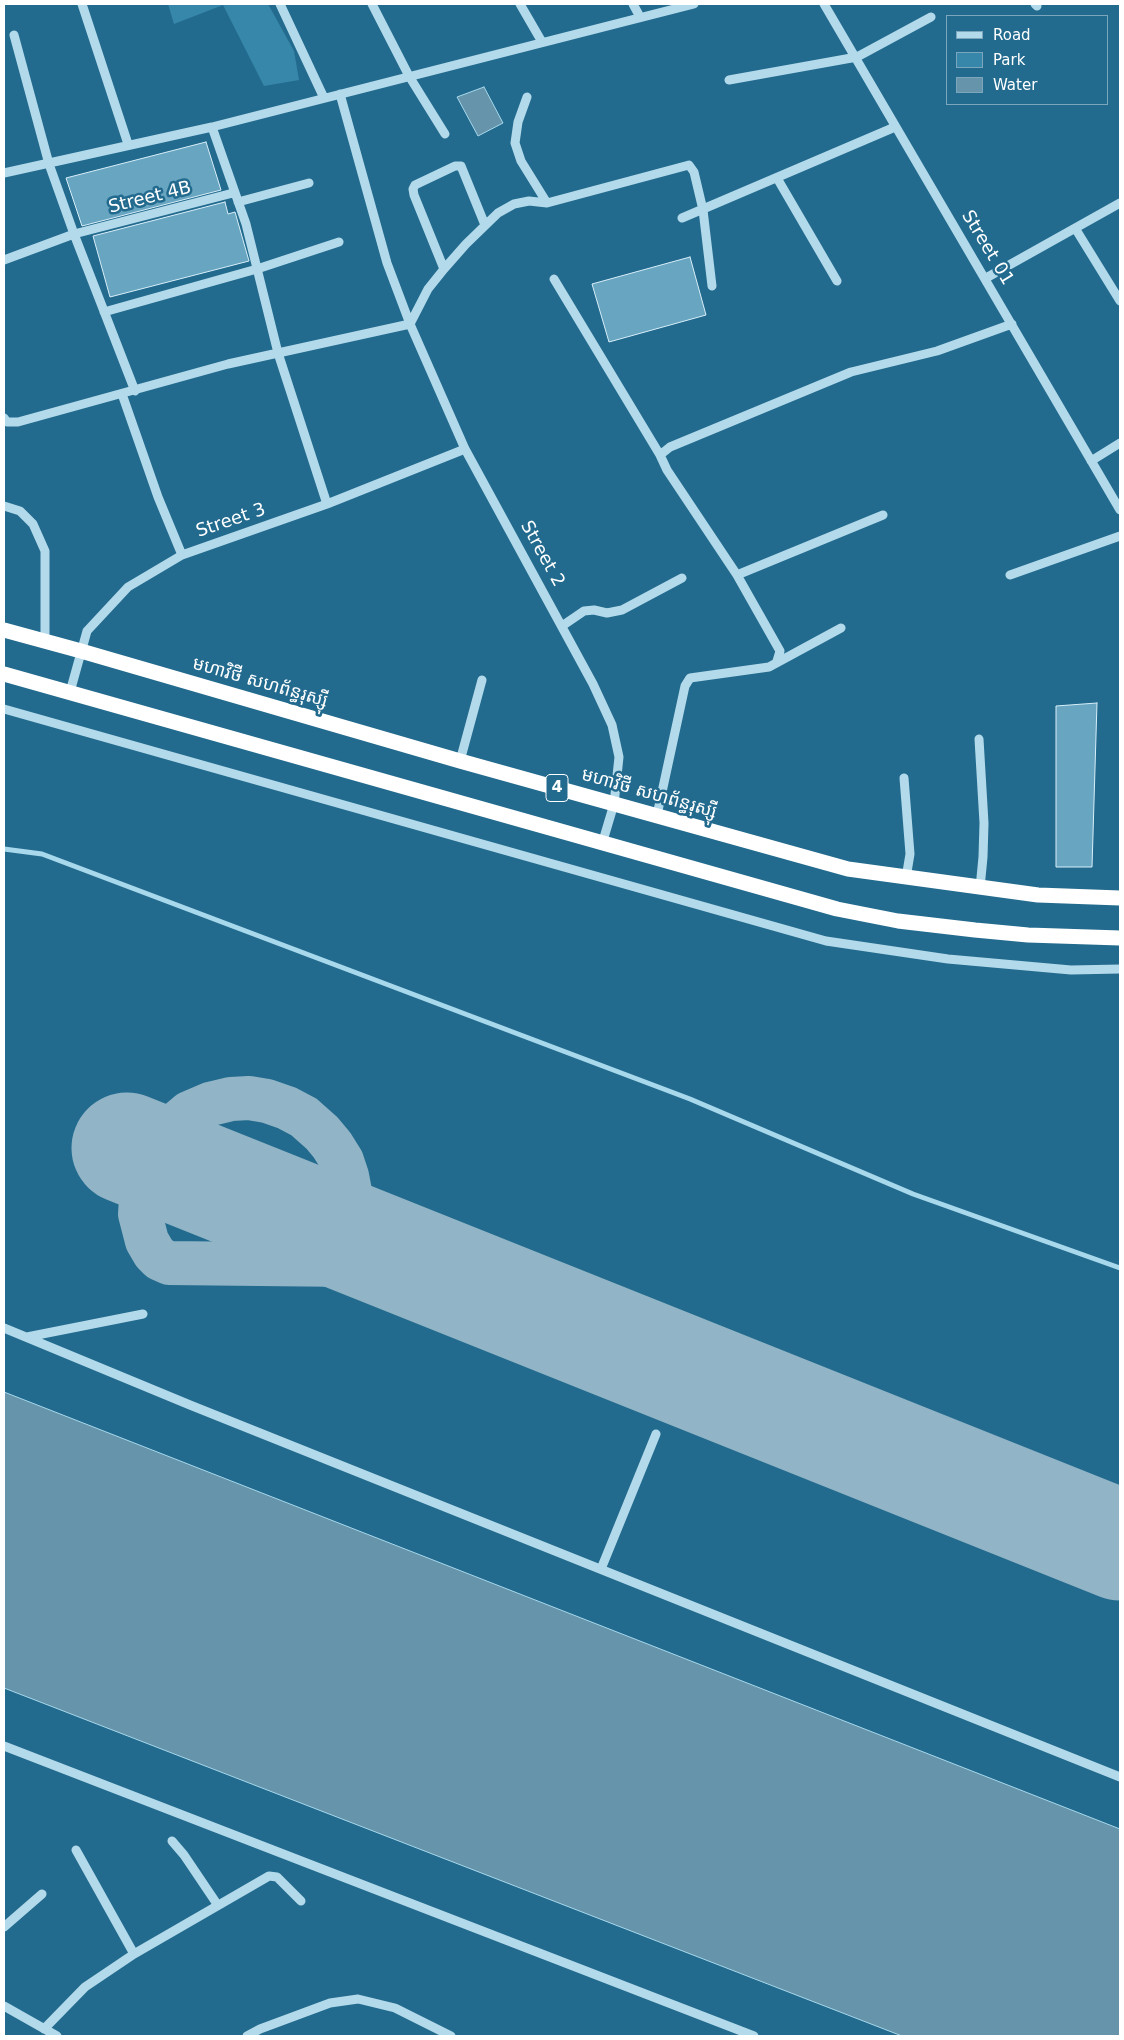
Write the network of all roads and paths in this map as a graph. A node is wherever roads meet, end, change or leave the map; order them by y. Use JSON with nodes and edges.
{"nodes":[{"id":1,"x":82,"y":4,"type":"edge"},
{"id":2,"x":280,"y":4,"type":"edge"},
{"id":3,"x":372,"y":4,"type":"edge"},
{"id":4,"x":520,"y":4,"type":"edge"},
{"id":5,"x":633,"y":4,"type":"edge"},
{"id":6,"x":694,"y":4,"type":"edge"},
{"id":7,"x":824,"y":4,"type":"edge"},
{"id":8,"x":640,"y":17,"type":"junction"},
{"id":9,"x":931,"y":17,"type":"dead end"},
{"id":10,"x":14,"y":35,"type":"dead end"},
{"id":11,"x":542,"y":42,"type":"junction"},
{"id":12,"x":857,"y":57,"type":"junction"},
{"id":13,"x":409,"y":76,"type":"junction"},
{"id":14,"x":729,"y":80,"type":"dead end"},
{"id":15,"x":340,"y":94,"type":"junction"},
{"id":16,"x":324,"y":98,"type":"junction"},
{"id":17,"x":527,"y":98,"type":"dead end"},
{"id":18,"x":212,"y":127,"type":"junction"},
{"id":19,"x":895,"y":127,"type":"junction"},
{"id":20,"x":445,"y":134,"type":"dead end"},
{"id":21,"x":128,"y":144,"type":"junction"},
{"id":22,"x":49,"y":164,"type":"junction"},
{"id":23,"x":4,"y":173,"type":"edge"},
{"id":24,"x":777,"y":178,"type":"junction"},
{"id":25,"x":308,"y":184,"type":"dead end"},
{"id":26,"x":236,"y":197,"type":"junction"},
{"id":27,"x":547,"y":203,"type":"junction"},
{"id":28,"x":1120,"y":203,"type":"edge"},
{"id":29,"x":703,"y":210,"type":"junction"},
{"id":30,"x":682,"y":218,"type":"dead end"},
{"id":31,"x":485,"y":225,"type":"junction"},
{"id":32,"x":1075,"y":228,"type":"junction"},
{"id":33,"x":74,"y":234,"type":"junction"},
{"id":34,"x":339,"y":242,"type":"dead end"},
{"id":35,"x":4,"y":260,"type":"edge"},
{"id":36,"x":257,"y":269,"type":"junction"},
{"id":37,"x":444,"y":269,"type":"junction"},
{"id":38,"x":986,"y":278,"type":"junction"},
{"id":39,"x":554,"y":279,"type":"dead end"},
{"id":40,"x":837,"y":282,"type":"dead end"},
{"id":41,"x":712,"y":286,"type":"dead end"},
{"id":42,"x":1120,"y":301,"type":"edge"},
{"id":43,"x":104,"y":312,"type":"junction"},
{"id":44,"x":410,"y":324,"type":"junction"},
{"id":45,"x":1012,"y":324,"type":"junction"},
{"id":46,"x":278,"y":353,"type":"junction"},
{"id":47,"x":135,"y":391,"type":"junction"},
{"id":48,"x":122,"y":394,"type":"junction"},
{"id":49,"x":4,"y":418,"type":"edge"},
{"id":50,"x":1120,"y":443,"type":"edge"},
{"id":51,"x":465,"y":449,"type":"junction"},
{"id":52,"x":660,"y":455,"type":"junction"},
{"id":53,"x":1091,"y":460,"type":"junction"},
{"id":54,"x":327,"y":504,"type":"junction"},
{"id":55,"x":4,"y":506,"type":"edge"},
{"id":56,"x":1120,"y":510,"type":"edge"},
{"id":57,"x":883,"y":515,"type":"dead end"},
{"id":58,"x":1120,"y":536,"type":"edge"},
{"id":59,"x":182,"y":555,"type":"junction"},
{"id":60,"x":737,"y":574,"type":"junction"},
{"id":61,"x":1010,"y":575,"type":"dead end"},
{"id":62,"x":682,"y":578,"type":"dead end"},
{"id":63,"x":562,"y":626,"type":"junction"},
{"id":64,"x":841,"y":628,"type":"dead end"},
{"id":65,"x":4,"y":630,"type":"edge"},
{"id":66,"x":45,"y":641,"type":"junction"},
{"id":67,"x":81,"y":651,"type":"junction"},
{"id":68,"x":777,"y":661,"type":"junction"},
{"id":69,"x":4,"y":674,"type":"edge"},
{"id":70,"x":482,"y":680,"type":"dead end"},
{"id":71,"x":70,"y":692,"type":"junction"},
{"id":72,"x":4,"y":709,"type":"edge"},
{"id":73,"x":978,"y":739,"type":"dead end"},
{"id":74,"x":460,"y":761,"type":"junction"},
{"id":75,"x":904,"y":778,"type":"dead end"},
{"id":76,"x":614,"y":804,"type":"junction"},
{"id":77,"x":657,"y":816,"type":"junction"},
{"id":78,"x":602,"y":844,"type":"junction"},
{"id":79,"x":906,"y":878,"type":"junction"},
{"id":80,"x":980,"y":888,"type":"junction"},
{"id":81,"x":1120,"y":898,"type":"edge"},
{"id":82,"x":1120,"y":938,"type":"edge"},
{"id":83,"x":1120,"y":969,"type":"edge"},
{"id":84,"x":142,"y":1314,"type":"dead end"},
{"id":85,"x":4,"y":1328,"type":"edge"},
{"id":86,"x":26,"y":1337,"type":"junction"},
{"id":87,"x":656,"y":1434,"type":"dead end"},
{"id":88,"x":601,"y":1569,"type":"junction"},
{"id":89,"x":4,"y":1746,"type":"edge"},
{"id":90,"x":1120,"y":1777,"type":"edge"},
{"id":91,"x":172,"y":1841,"type":"dead end"},
{"id":92,"x":76,"y":1850,"type":"dead end"},
{"id":93,"x":42,"y":1894,"type":"dead end"},
{"id":94,"x":301,"y":1901,"type":"dead end"},
{"id":95,"x":217,"y":1904,"type":"junction"},
{"id":96,"x":4,"y":1927,"type":"edge"},
{"id":97,"x":134,"y":1954,"type":"junction"},
{"id":98,"x":4,"y":2006,"type":"edge"},
{"id":99,"x":44,"y":2029,"type":"junction"},
{"id":100,"x":56,"y":2036,"type":"edge"},
{"id":101,"x":247,"y":2036,"type":"edge"},
{"id":102,"x":450,"y":2036,"type":"edge"},
{"id":103,"x":754,"y":2036,"type":"edge"}],
"edges":[{"from":1,"to":21,"type":"street"},
{"from":2,"to":16,"type":"street"},
{"from":3,"to":13,"type":"street"},
{"from":4,"to":11,"type":"street"},
{"from":5,"to":8,"type":"street"},
{"from":6,"to":8,"type":"street"},
{"from":7,"to":12,"type":"street","name":"Street 01"},
{"from":8,"to":11,"type":"street"},
{"from":9,"to":12,"type":"street"},
{"from":10,"to":22,"type":"street"},
{"from":11,"to":13,"type":"street"},
{"from":12,"to":14,"type":"street"},
{"from":12,"to":19,"type":"street","name":"Street 01"},
{"from":13,"to":15,"type":"street"},
{"from":13,"to":20,"type":"street"},
{"from":15,"to":16,"type":"street"},
{"from":15,"to":44,"type":"street","name":"Street 2"},
{"from":16,"to":18,"type":"street"},
{"from":17,"to":27,"type":"street"},
{"from":18,"to":21,"type":"street"},
{"from":18,"to":26,"type":"street"},
{"from":19,"to":24,"type":"street"},
{"from":19,"to":38,"type":"street","name":"Street 01"},
{"from":21,"to":22,"type":"street"},
{"from":22,"to":23,"type":"street"},
{"from":22,"to":33,"type":"street"},
{"from":24,"to":29,"type":"street"},
{"from":24,"to":40,"type":"street"},
{"from":25,"to":26,"type":"street","name":"Street 4B"},
{"from":26,"to":33,"type":"street","name":"Street 4B"},
{"from":26,"to":36,"type":"street"},
{"from":27,"to":29,"type":"street"},
{"from":27,"to":31,"type":"street"},
{"from":28,"to":32,"type":"street"},
{"from":29,"to":30,"type":"street"},
{"from":29,"to":41,"type":"street"},
{"from":31,"to":37,"type":"street"},
{"from":31,"to":37,"type":"street"},
{"from":32,"to":38,"type":"street"},
{"from":32,"to":42,"type":"street"},
{"from":33,"to":35,"type":"street","name":"Street 4B"},
{"from":33,"to":43,"type":"street"},
{"from":34,"to":36,"type":"street"},
{"from":36,"to":43,"type":"street"},
{"from":36,"to":46,"type":"street"},
{"from":37,"to":44,"type":"street"},
{"from":38,"to":45,"type":"street","name":"Street 01"},
{"from":39,"to":52,"type":"street"},
{"from":43,"to":47,"type":"street"},
{"from":44,"to":46,"type":"street"},
{"from":44,"to":51,"type":"street","name":"Street 2"},
{"from":45,"to":52,"type":"street"},
{"from":45,"to":53,"type":"street","name":"Street 01"},
{"from":46,"to":47,"type":"street"},
{"from":46,"to":54,"type":"street"},
{"from":47,"to":48,"type":"street"},
{"from":48,"to":49,"type":"street"},
{"from":48,"to":59,"type":"street"},
{"from":50,"to":53,"type":"street"},
{"from":51,"to":54,"type":"street","name":"Street 3"},
{"from":51,"to":63,"type":"street","name":"Street 2"},
{"from":52,"to":60,"type":"street"},
{"from":53,"to":56,"type":"street","name":"Street 01"},
{"from":54,"to":59,"type":"street","name":"Street 3"},
{"from":55,"to":66,"type":"street"},
{"from":57,"to":60,"type":"street"},
{"from":58,"to":61,"type":"street"},
{"from":59,"to":67,"type":"street","name":"Street 3"},
{"from":60,"to":68,"type":"street"},
{"from":62,"to":63,"type":"street"},
{"from":63,"to":76,"type":"street","name":"Street 2"},
{"from":64,"to":68,"type":"street"},
{"from":65,"to":66,"type":"highway","name":"មហាវិថី សហព័ន្ធរុស្ស៊ី","number":"4"},
{"from":66,"to":67,"type":"highway","name":"មហាវិថី សហព័ន្ធរុស្ស៊ី","number":"4"},
{"from":67,"to":71,"type":"street","name":"Street 3"},
{"from":67,"to":74,"type":"highway","name":"មហាវិថី សហព័ន្ធរុស្ស៊ី","number":"4"},
{"from":68,"to":77,"type":"street"},
{"from":69,"to":71,"type":"highway","number":"4"},
{"from":70,"to":74,"type":"street"},
{"from":71,"to":78,"type":"highway","number":"4"},
{"from":72,"to":83,"type":"street"},
{"from":73,"to":80,"type":"street"},
{"from":74,"to":76,"type":"highway","name":"មហាវិថី សហព័ន្ធរុស្ស៊ី","number":"4"},
{"from":75,"to":79,"type":"street"},
{"from":76,"to":77,"type":"highway","name":"មហាវិថី សហព័ន្ធរុស្ស៊ី","number":"4"},
{"from":76,"to":78,"type":"street","name":"Street 2"},
{"from":77,"to":79,"type":"highway","name":"មហាវិថី សហព័ន្ធរុស្ស៊ី","number":"4"},
{"from":78,"to":82,"type":"highway","number":"4"},
{"from":79,"to":80,"type":"highway","name":"មហាវិថី សហព័ន្ធរុស្ស៊ី","number":"4"},
{"from":80,"to":81,"type":"highway","name":"មហាវិថី សហព័ន្ធរុស្ស៊ី","number":"4"},
{"from":84,"to":86,"type":"street"},
{"from":85,"to":86,"type":"street"},
{"from":86,"to":88,"type":"street"},
{"from":87,"to":88,"type":"street"},
{"from":88,"to":90,"type":"street"},
{"from":89,"to":103,"type":"street"},
{"from":91,"to":95,"type":"street"},
{"from":92,"to":97,"type":"street"},
{"from":93,"to":96,"type":"street"},
{"from":94,"to":95,"type":"street"},
{"from":95,"to":97,"type":"street"},
{"from":97,"to":99,"type":"street"},
{"from":98,"to":99,"type":"street"},
{"from":99,"to":100,"type":"street"},
{"from":101,"to":102,"type":"street"}]}
